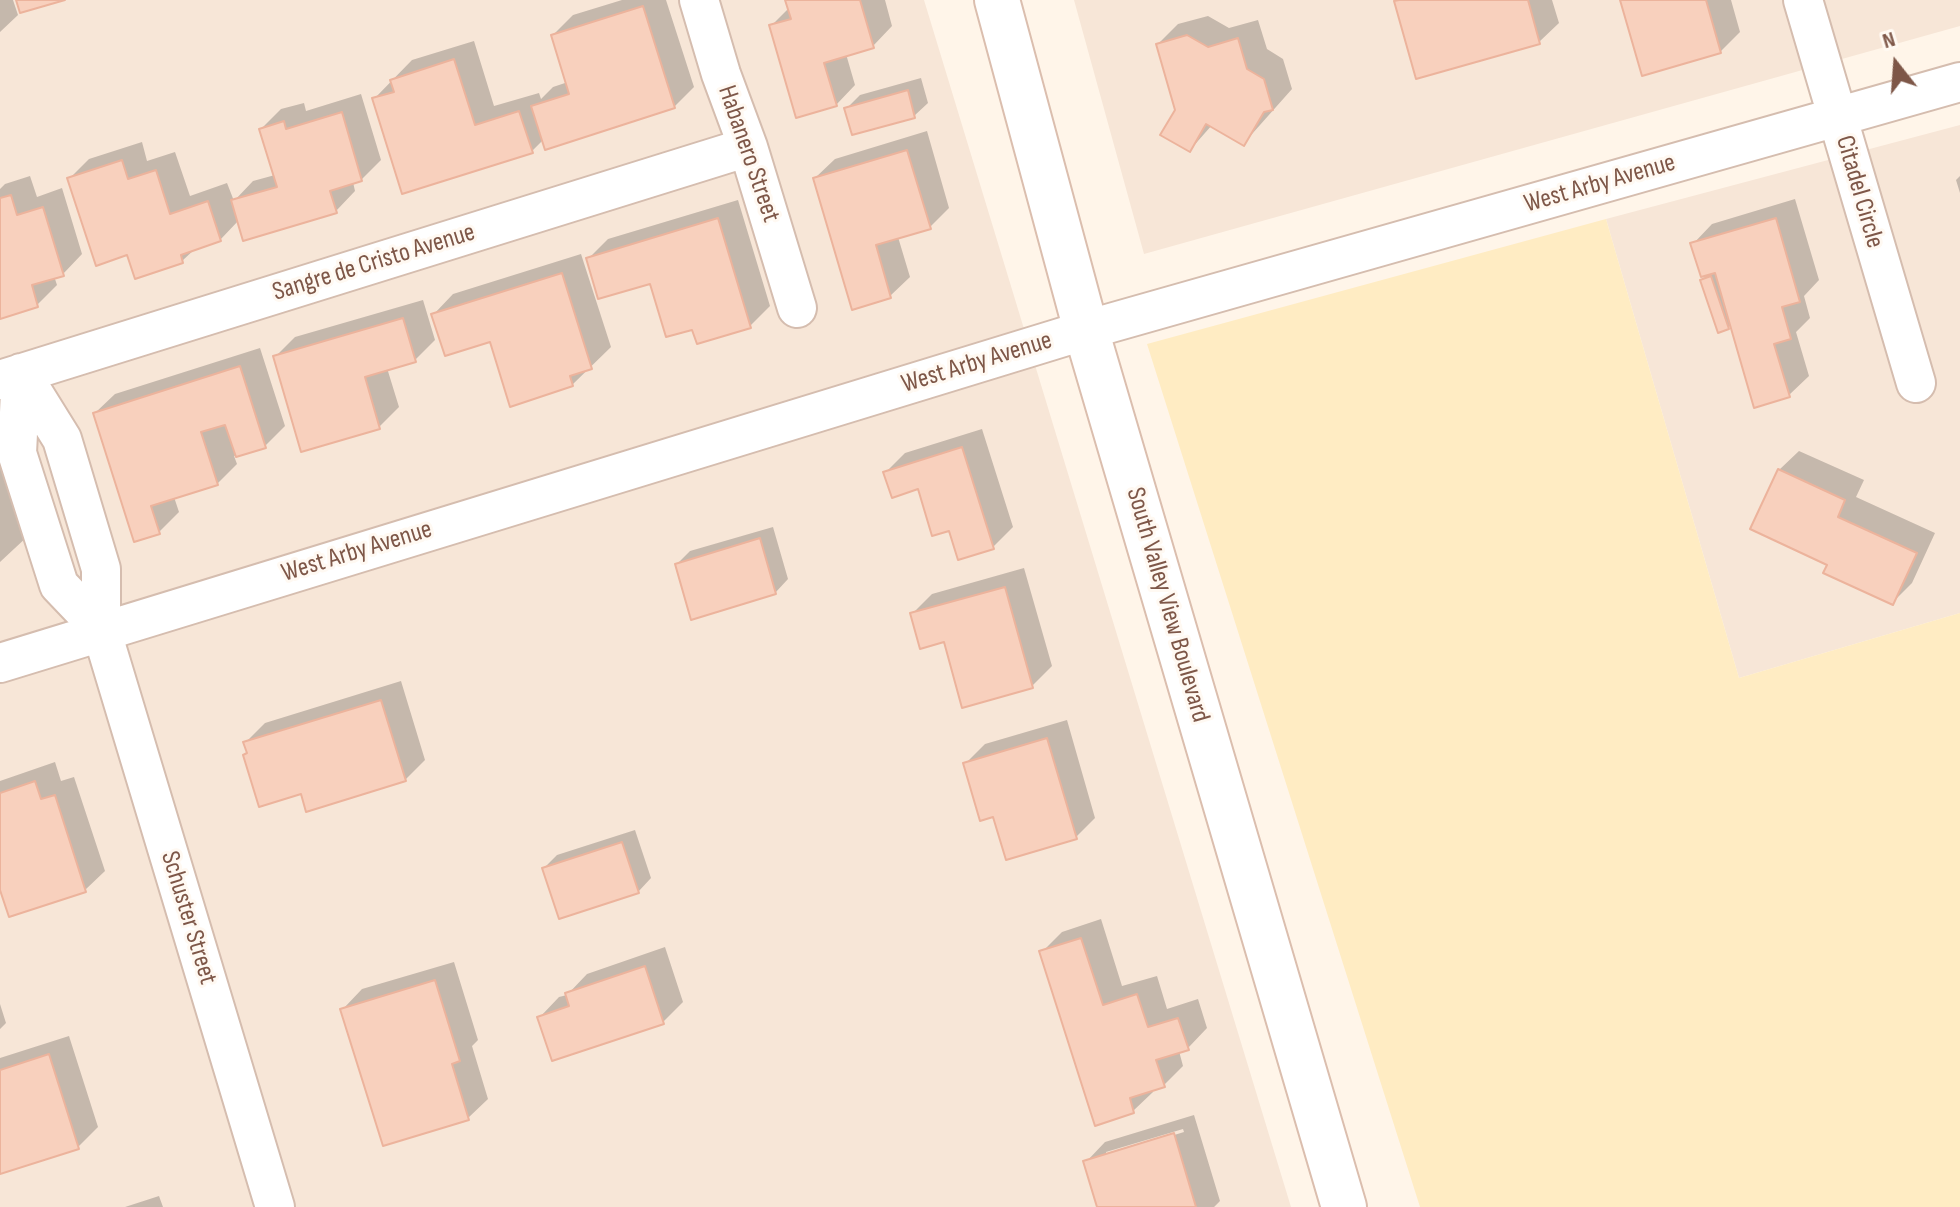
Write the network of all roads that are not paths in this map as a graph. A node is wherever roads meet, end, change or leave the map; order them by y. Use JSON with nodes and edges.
{"nodes":[{"id":1,"x":699,"y":0,"type":"edge"},
{"id":2,"x":997,"y":0,"type":"edge"},
{"id":3,"x":1803,"y":0,"type":"edge"},
{"id":4,"x":1960,"y":82,"type":"edge"},
{"id":5,"x":1837,"y":116,"type":"junction"},
{"id":6,"x":748,"y":147,"type":"junction"},
{"id":7,"x":797,"y":308,"type":"dead end"},
{"id":8,"x":1086,"y":330,"type":"junction"},
{"id":9,"x":11,"y":376,"type":"edge"},
{"id":10,"x":1916,"y":383,"type":"dead end"},
{"id":11,"x":101,"y":629,"type":"junction"},
{"id":12,"x":0,"y":663,"type":"edge"},
{"id":13,"x":275,"y":1207,"type":"edge"},
{"id":14,"x":1344,"y":1207,"type":"edge"}],
"edges":[{"from":1,"to":6,"type":"street","name":"Habanero Street"},
{"from":2,"to":8,"type":"main road","name":"South Valley View Boulevard"},
{"from":3,"to":5,"type":"street","name":"Citadel Circle"},
{"from":4,"to":5,"type":"street","name":"West Arby Avenue"},
{"from":5,"to":8,"type":"street","name":"West Arby Avenue"},
{"from":5,"to":10,"type":"street","name":"Citadel Circle"},
{"from":6,"to":7,"type":"street","name":"Habanero Street"},
{"from":6,"to":9,"type":"street","name":"Sangre de Cristo Avenue"},
{"from":8,"to":11,"type":"street","name":"West Arby Avenue"},
{"from":8,"to":14,"type":"main road","name":"South Valley View Boulevard"},
{"from":9,"to":11,"type":"street","name":"Schuster Street"},
{"from":11,"to":12,"type":"street","name":"West Arby Avenue"},
{"from":11,"to":13,"type":"street","name":"Schuster Street"}]}
